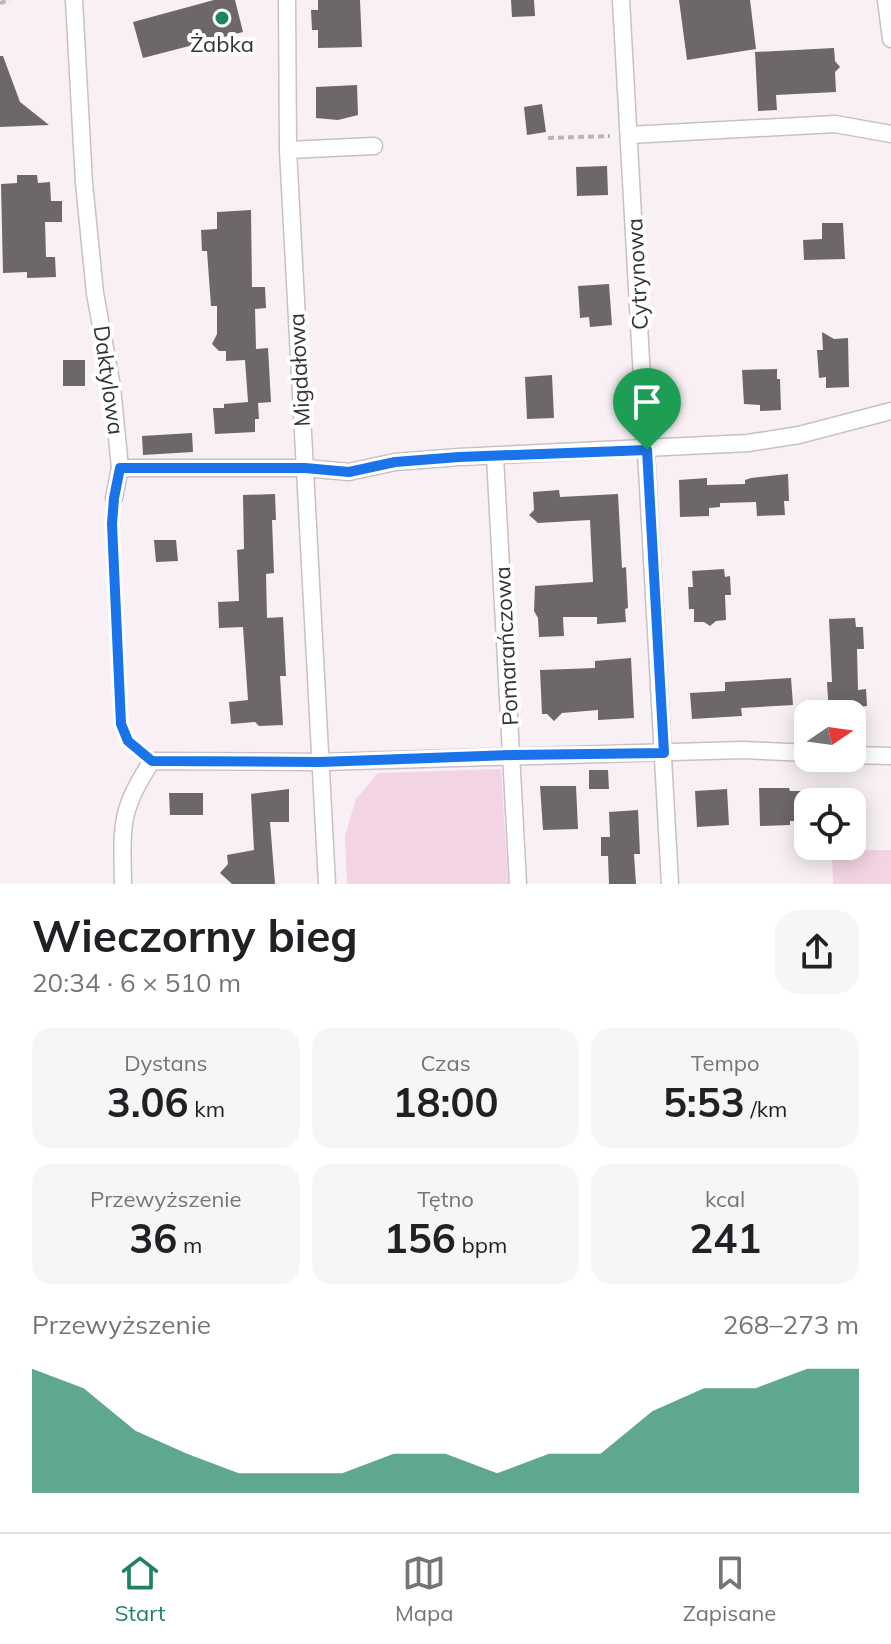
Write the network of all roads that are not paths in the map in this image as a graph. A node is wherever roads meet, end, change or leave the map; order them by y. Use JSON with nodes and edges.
{"nodes":[{"id":1,"x":74,"y":0,"type":"edge"},
{"id":2,"x":287,"y":0,"type":"edge"},
{"id":3,"x":621,"y":0,"type":"edge"},
{"id":4,"x":886,"y":0,"type":"edge"},
{"id":5,"x":891,"y":39,"type":"edge"},
{"id":6,"x":891,"y":134,"type":"edge"},
{"id":7,"x":629,"y":135,"type":"junction"},
{"id":8,"x":374,"y":146,"type":"dead end"},
{"id":9,"x":288,"y":150,"type":"junction"},
{"id":10,"x":891,"y":411,"type":"edge"},
{"id":11,"x":647,"y":450,"type":"junction"},
{"id":12,"x":495,"y":456,"type":"junction"},
{"id":13,"x":120,"y":468,"type":"junction"},
{"id":14,"x":305,"y":468,"type":"junction"},
{"id":15,"x":114,"y":498,"type":"road end"},
{"id":16,"x":794,"y":752,"type":"edge"},
{"id":17,"x":664,"y":753,"type":"junction"},
{"id":18,"x":513,"y":755,"type":"junction"},
{"id":19,"x":866,"y":755,"type":"edge"},
{"id":20,"x":891,"y":756,"type":"edge"},
{"id":21,"x":320,"y":762,"type":"junction"},
{"id":22,"x":123,"y":884,"type":"edge"},
{"id":23,"x":327,"y":884,"type":"edge"},
{"id":24,"x":518,"y":884,"type":"edge"},
{"id":25,"x":670,"y":884,"type":"edge"}],
"edges":[{"from":1,"to":13,"type":"street","name":"Daktylowa"},
{"from":2,"to":9,"type":"street","name":"Migdałowa"},
{"from":3,"to":7,"type":"street","name":"Cytrynowa"},
{"from":4,"to":5,"type":"street"},
{"from":6,"to":7,"type":"street"},
{"from":7,"to":11,"type":"street","name":"Cytrynowa"},
{"from":8,"to":9,"type":"street"},
{"from":9,"to":14,"type":"street","name":"Migdałowa"},
{"from":10,"to":11,"type":"street"},
{"from":11,"to":12,"type":"street"},
{"from":11,"to":17,"type":"street","name":"Cytrynowa"},
{"from":12,"to":14,"type":"street"},
{"from":12,"to":18,"type":"street","name":"Pomarańczowa"},
{"from":13,"to":14,"type":"street"},
{"from":13,"to":15,"type":"street","name":"Daktylowa"},
{"from":14,"to":21,"type":"street","name":"Migdałowa"},
{"from":16,"to":17,"type":"street"},
{"from":17,"to":18,"type":"street"},
{"from":17,"to":25,"type":"street","name":"Cytrynowa"},
{"from":18,"to":21,"type":"street"},
{"from":18,"to":24,"type":"street","name":"Pomarańczowa"},
{"from":19,"to":20,"type":"street"},
{"from":21,"to":22,"type":"street"},
{"from":21,"to":23,"type":"street","name":"Migdałowa"}]}
